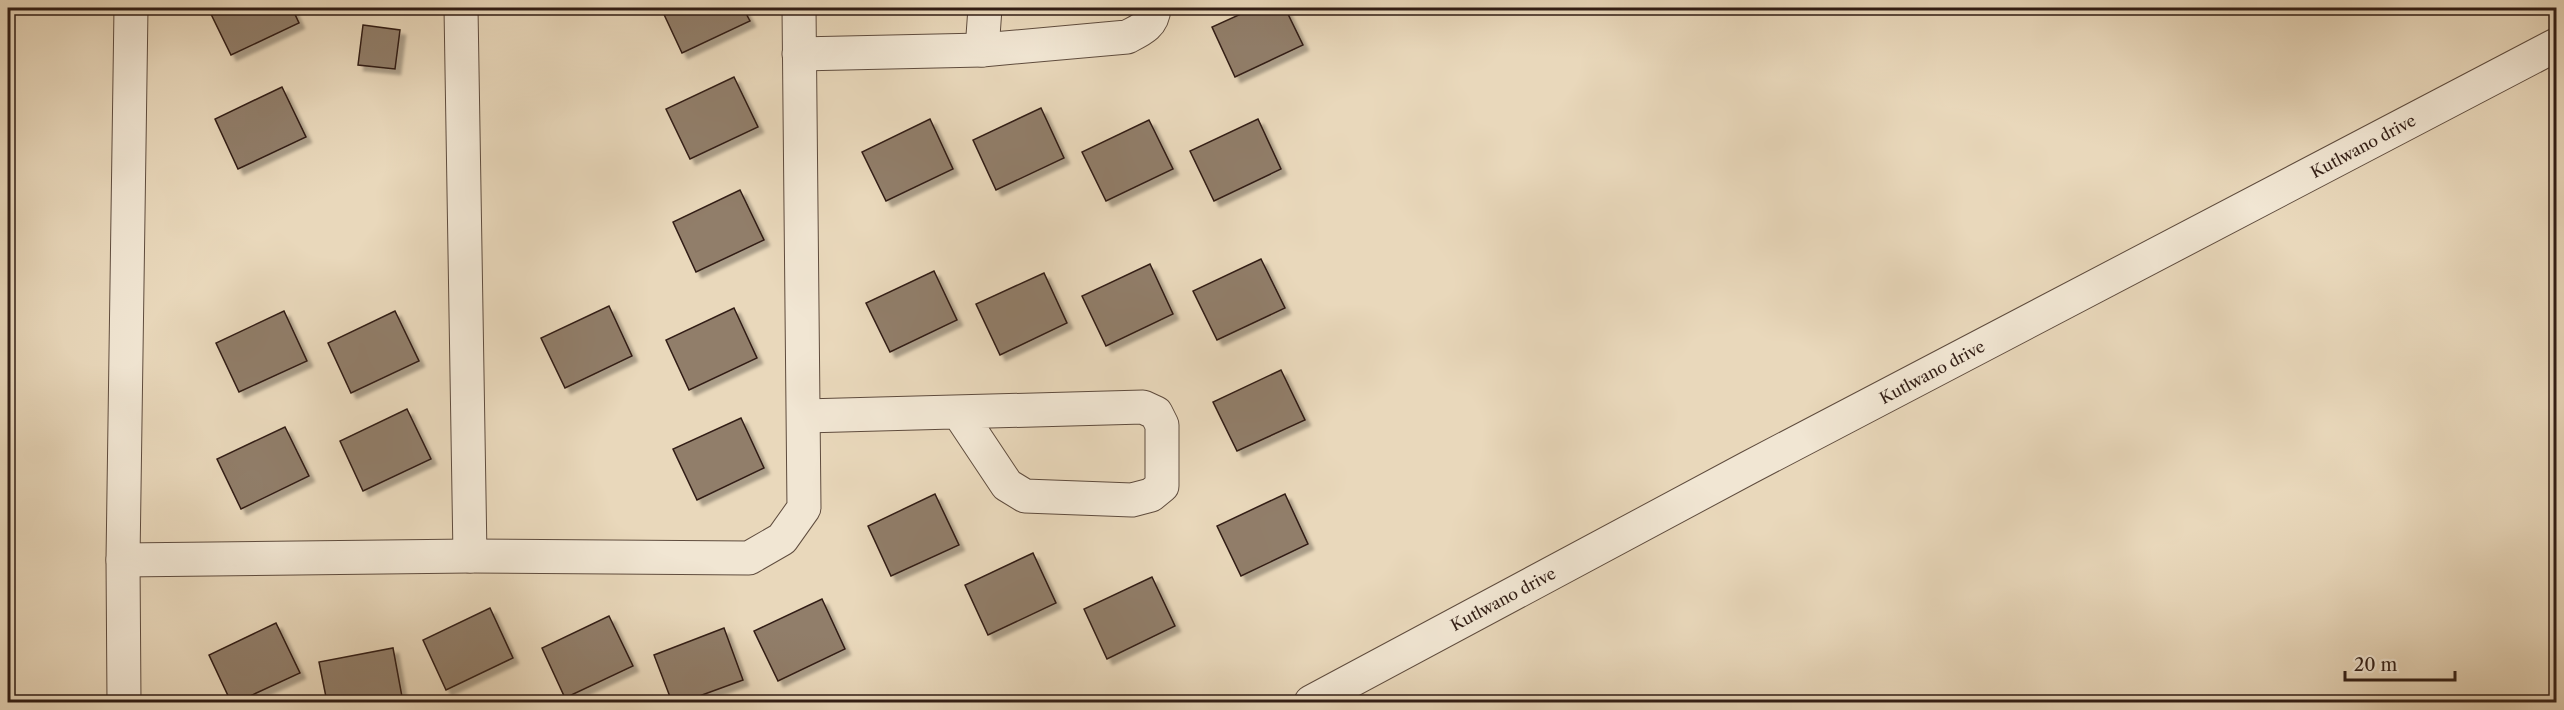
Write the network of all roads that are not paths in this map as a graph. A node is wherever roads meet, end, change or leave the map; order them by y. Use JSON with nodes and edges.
{"nodes":[{"id":1,"x":131,"y":8,"type":"edge"},
{"id":2,"x":461,"y":8,"type":"edge"},
{"id":3,"x":799,"y":8,"type":"edge"},
{"id":4,"x":985,"y":8,"type":"edge"},
{"id":5,"x":1154,"y":8,"type":"edge"},
{"id":6,"x":2556,"y":45,"type":"edge"},
{"id":7,"x":982,"y":50,"type":"junction"},
{"id":8,"x":799,"y":54,"type":"junction"},
{"id":9,"x":959,"y":413,"type":"junction"},
{"id":10,"x":804,"y":416,"type":"junction"},
{"id":11,"x":470,"y":556,"type":"junction"},
{"id":12,"x":123,"y":560,"type":"junction"},
{"id":13,"x":124,"y":702,"type":"edge"},
{"id":14,"x":1311,"y":702,"type":"edge"}],
"edges":[{"from":1,"to":12,"type":"street"},
{"from":2,"to":11,"type":"street"},
{"from":3,"to":8,"type":"street"},
{"from":4,"to":7,"type":"street"},
{"from":5,"to":7,"type":"street"},
{"from":6,"to":14,"type":"street","name":"Kutlwano drive"},
{"from":7,"to":8,"type":"street"},
{"from":8,"to":10,"type":"street"},
{"from":9,"to":9,"type":"street"},
{"from":9,"to":10,"type":"street"},
{"from":10,"to":11,"type":"street"},
{"from":11,"to":12,"type":"street"},
{"from":12,"to":13,"type":"street"}]}
